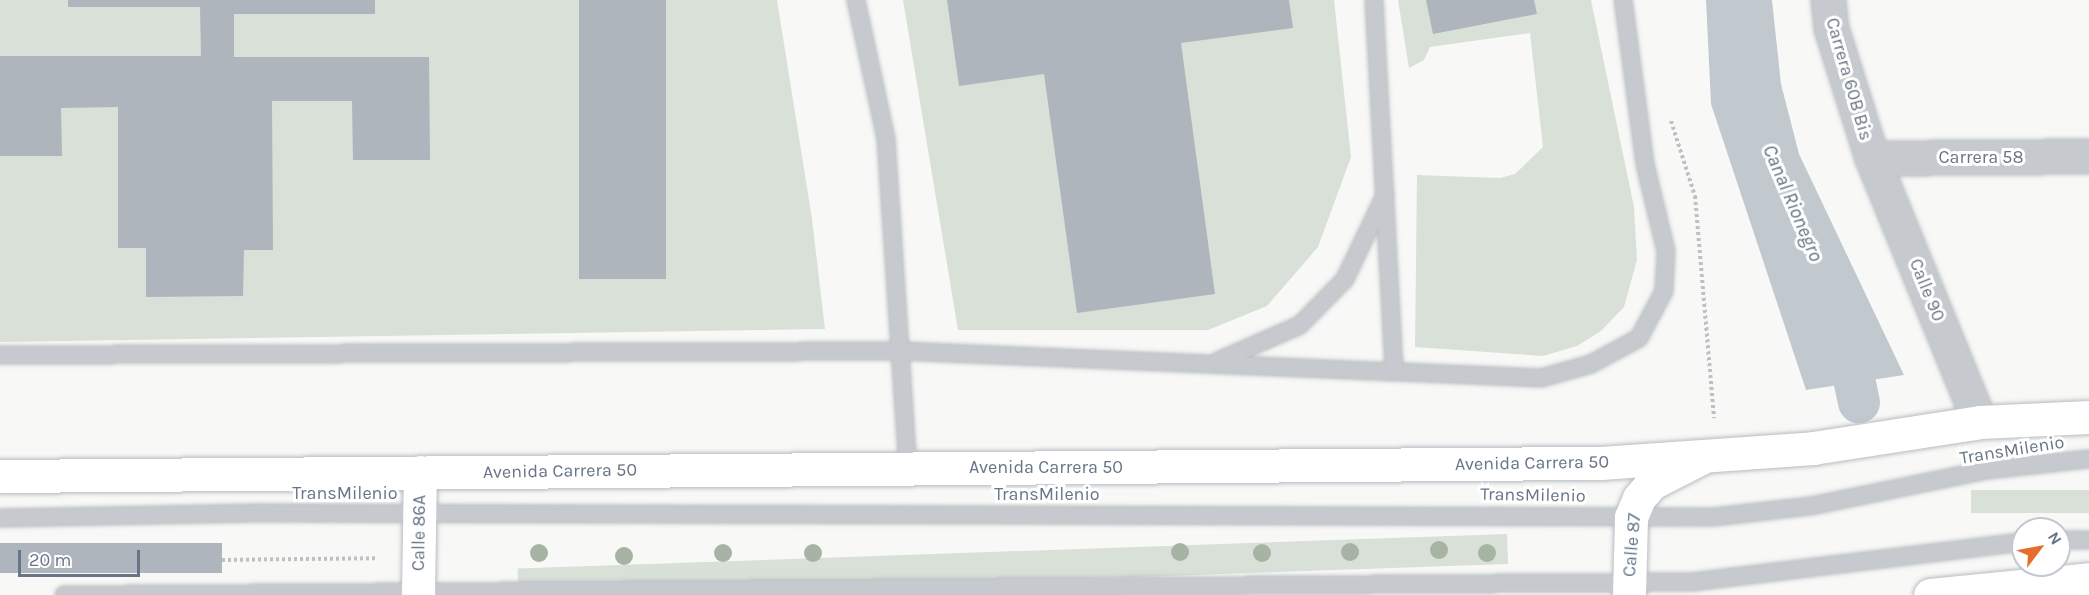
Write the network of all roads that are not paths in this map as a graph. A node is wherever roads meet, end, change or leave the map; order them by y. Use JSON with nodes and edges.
{"nodes":[{"id":1,"x":856,"y":0,"type":"edge"},
{"id":2,"x":1374,"y":0,"type":"edge"},
{"id":3,"x":1623,"y":0,"type":"edge"},
{"id":4,"x":1828,"y":0,"type":"edge"},
{"id":5,"x":2089,"y":156,"type":"edge"},
{"id":6,"x":1872,"y":158,"type":"junction"},
{"id":7,"x":1386,"y":193,"type":"junction"},
{"id":8,"x":900,"y":351,"type":"junction"},
{"id":9,"x":0,"y":355,"type":"edge"},
{"id":10,"x":1214,"y":363,"type":"junction"},
{"id":11,"x":1394,"y":369,"type":"junction"},
{"id":12,"x":2089,"y":417,"type":"edge"},
{"id":13,"x":1980,"y":422,"type":"junction"},
{"id":14,"x":1701,"y":458,"type":"junction"},
{"id":15,"x":2089,"y":459,"type":"edge"},
{"id":16,"x":908,"y":468,"type":"junction"},
{"id":17,"x":420,"y":472,"type":"junction"},
{"id":18,"x":0,"y":476,"type":"edge"},
{"id":19,"x":419,"y":513,"type":"junction"},
{"id":20,"x":1631,"y":517,"type":"junction"},
{"id":21,"x":0,"y":518,"type":"edge"},
{"id":22,"x":2071,"y":540,"type":"edge"},
{"id":23,"x":2089,"y":540,"type":"edge"},
{"id":24,"x":2011,"y":543,"type":"edge"},
{"id":25,"x":2089,"y":579,"type":"edge"},
{"id":26,"x":1629,"y":589,"type":"edge"},
{"id":27,"x":418,"y":594,"type":"edge"},
{"id":28,"x":64,"y":595,"type":"edge"},
{"id":29,"x":1930,"y":595,"type":"edge"}],
"edges":[{"from":1,"to":8,"type":"lane"},
{"from":2,"to":7,"type":"lane"},
{"from":3,"to":11,"type":"lane"},
{"from":4,"to":6,"type":"street","name":"Carrera 60B Bis"},
{"from":5,"to":6,"type":"street","name":"Carrera 58"},
{"from":6,"to":13,"type":"street","name":"Calle 90"},
{"from":7,"to":10,"type":"lane"},
{"from":7,"to":11,"type":"lane"},
{"from":8,"to":9,"type":"lane"},
{"from":8,"to":10,"type":"lane"},
{"from":8,"to":16,"type":"lane"},
{"from":10,"to":11,"type":"lane"},
{"from":12,"to":13,"type":"main road","name":"Avenida Carrera 50"},
{"from":13,"to":14,"type":"main road","name":"Avenida Carrera 50"},
{"from":14,"to":16,"type":"main road","name":"Avenida Carrera 50"},
{"from":14,"to":20,"type":"main road","name":"Calle 87"},
{"from":15,"to":20,"type":"lane","name":"TransMilenio"},
{"from":16,"to":17,"type":"main road","name":"Avenida Carrera 50"},
{"from":17,"to":18,"type":"main road","name":"Avenida Carrera 50"},
{"from":17,"to":19,"type":"main road","name":"Calle 86A"},
{"from":19,"to":20,"type":"lane","name":"TransMilenio"},
{"from":19,"to":21,"type":"lane","name":"TransMilenio"},
{"from":19,"to":27,"type":"main road","name":"Calle 86A"},
{"from":20,"to":26,"type":"main road","name":"Calle 87"},
{"from":22,"to":23,"type":"lane"},
{"from":24,"to":26,"type":"lane"},
{"from":25,"to":29,"type":"main road"},
{"from":26,"to":27,"type":"lane"},
{"from":27,"to":28,"type":"lane"}]}
